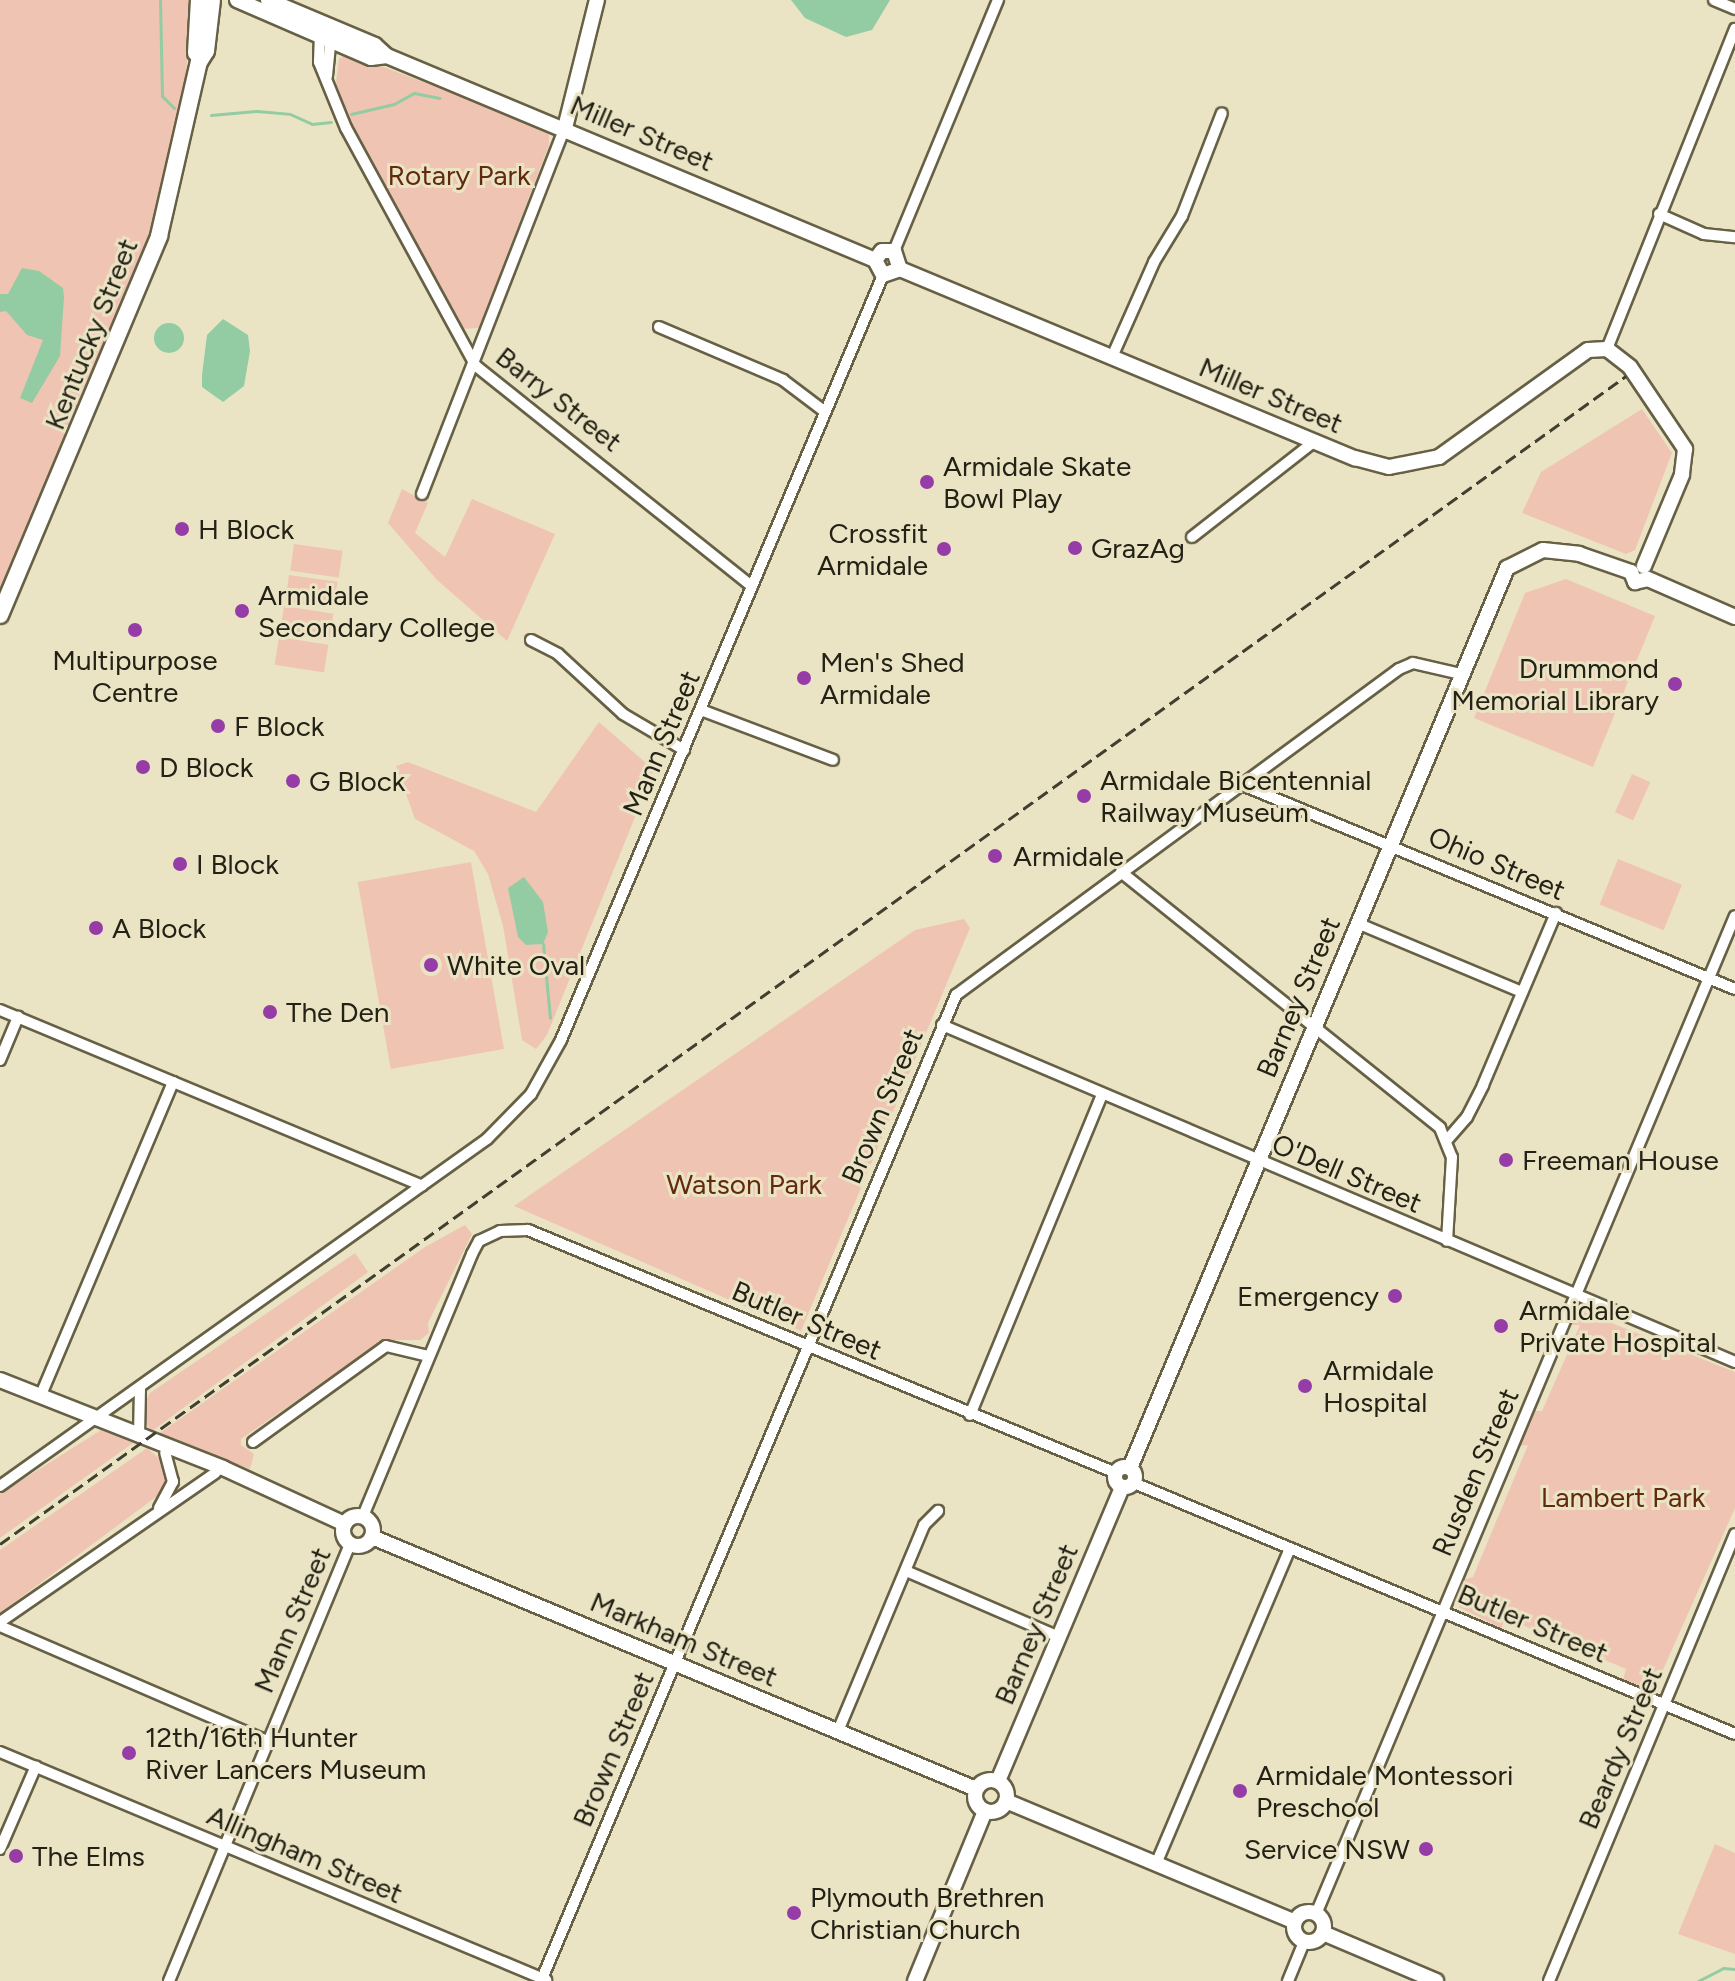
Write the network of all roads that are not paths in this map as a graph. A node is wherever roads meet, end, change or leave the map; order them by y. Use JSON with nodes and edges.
{"nodes":[{"id":1,"x":199,"y":0,"type":"edge"},
{"id":2,"x":212,"y":0,"type":"edge"},
{"id":3,"x":237,"y":0,"type":"edge"},
{"id":4,"x":268,"y":0,"type":"edge"},
{"id":5,"x":597,"y":0,"type":"edge"},
{"id":6,"x":998,"y":0,"type":"edge"},
{"id":7,"x":1714,"y":0,"type":"edge"},
{"id":8,"x":1735,"y":9,"type":"edge"},
{"id":9,"x":1735,"y":29,"type":"edge"},
{"id":10,"x":326,"y":31,"type":"junction"},
{"id":11,"x":199,"y":62,"type":"junction"},
{"id":12,"x":1222,"y":113,"type":"dead end"},
{"id":13,"x":565,"y":128,"type":"junction"},
{"id":14,"x":1659,"y":214,"type":"junction"},
{"id":15,"x":1735,"y":237,"type":"edge"},
{"id":16,"x":894,"y":251,"type":"junction"},
{"id":17,"x":875,"y":260,"type":"junction"},
{"id":18,"x":900,"y":269,"type":"junction"},
{"id":19,"x":883,"y":275,"type":"junction"},
{"id":20,"x":659,"y":327,"type":"dead end"},
{"id":21,"x":1607,"y":349,"type":"junction"},
{"id":22,"x":1112,"y":357,"type":"junction"},
{"id":23,"x":476,"y":366,"type":"junction"},
{"id":24,"x":824,"y":411,"type":"junction"},
{"id":25,"x":1315,"y":441,"type":"junction"},
{"id":26,"x":422,"y":494,"type":"dead end"},
{"id":27,"x":1192,"y":537,"type":"dead end"},
{"id":28,"x":1641,"y":572,"type":"junction"},
{"id":29,"x":752,"y":586,"type":"junction"},
{"id":30,"x":0,"y":615,"type":"edge"},
{"id":31,"x":1735,"y":617,"type":"edge"},
{"id":32,"x":531,"y":640,"type":"dead end"},
{"id":33,"x":1461,"y":674,"type":"junction"},
{"id":34,"x":701,"y":710,"type":"junction"},
{"id":35,"x":684,"y":750,"type":"junction"},
{"id":36,"x":833,"y":760,"type":"dead end"},
{"id":37,"x":1240,"y":784,"type":"junction"},
{"id":38,"x":1390,"y":844,"type":"junction"},
{"id":39,"x":1121,"y":872,"type":"junction"},
{"id":40,"x":1556,"y":913,"type":"junction"},
{"id":41,"x":1735,"y":916,"type":"edge"},
{"id":42,"x":1357,"y":923,"type":"junction"},
{"id":43,"x":1709,"y":978,"type":"junction"},
{"id":44,"x":1735,"y":989,"type":"edge"},
{"id":45,"x":1522,"y":992,"type":"junction"},
{"id":46,"x":0,"y":1010,"type":"edge"},
{"id":47,"x":18,"y":1017,"type":"junction"},
{"id":48,"x":942,"y":1025,"type":"junction"},
{"id":49,"x":1314,"y":1027,"type":"junction"},
{"id":50,"x":0,"y":1060,"type":"edge"},
{"id":51,"x":173,"y":1082,"type":"junction"},
{"id":52,"x":1101,"y":1097,"type":"junction"},
{"id":53,"x":1447,"y":1140,"type":"junction"},
{"id":54,"x":1257,"y":1162,"type":"junction"},
{"id":55,"x":422,"y":1186,"type":"junction"},
{"id":56,"x":1447,"y":1241,"type":"junction"},
{"id":57,"x":1576,"y":1295,"type":"junction"},
{"id":58,"x":809,"y":1345,"type":"junction"},
{"id":59,"x":428,"y":1356,"type":"junction"},
{"id":60,"x":1735,"y":1362,"type":"edge"},
{"id":61,"x":0,"y":1380,"type":"edge"},
{"id":62,"x":140,"y":1388,"type":"junction"},
{"id":63,"x":40,"y":1397,"type":"junction"},
{"id":64,"x":970,"y":1415,"type":"junction"},
{"id":65,"x":95,"y":1420,"type":"junction"},
{"id":66,"x":139,"y":1436,"type":"junction"},
{"id":67,"x":253,"y":1442,"type":"dead end"},
{"id":68,"x":163,"y":1449,"type":"junction"},
{"id":69,"x":215,"y":1473,"type":"junction"},
{"id":70,"x":237,"y":1477,"type":"junction"},
{"id":71,"x":1125,"y":1478,"type":"junction"},
{"id":72,"x":0,"y":1486,"type":"edge"},
{"id":73,"x":938,"y":1511,"type":"dead end"},
{"id":74,"x":155,"y":1513,"type":"junction"},
{"id":75,"x":363,"y":1516,"type":"junction"},
{"id":76,"x":345,"y":1524,"type":"junction"},
{"id":77,"x":1735,"y":1534,"type":"edge"},
{"id":78,"x":372,"y":1537,"type":"junction"},
{"id":79,"x":350,"y":1543,"type":"junction"},
{"id":80,"x":1290,"y":1548,"type":"junction"},
{"id":81,"x":906,"y":1571,"type":"junction"},
{"id":82,"x":1442,"y":1611,"type":"junction"},
{"id":83,"x":0,"y":1624,"type":"edge"},
{"id":84,"x":1059,"y":1637,"type":"junction"},
{"id":85,"x":675,"y":1663,"type":"junction"},
{"id":86,"x":1664,"y":1705,"type":"junction"},
{"id":87,"x":838,"y":1731,"type":"junction"},
{"id":88,"x":1735,"y":1734,"type":"edge"},
{"id":89,"x":267,"y":1741,"type":"junction"},
{"id":90,"x":0,"y":1752,"type":"edge"},
{"id":91,"x":36,"y":1766,"type":"junction"},
{"id":92,"x":998,"y":1781,"type":"junction"},
{"id":93,"x":976,"y":1789,"type":"junction"},
{"id":94,"x":1006,"y":1801,"type":"junction"},
{"id":95,"x":985,"y":1811,"type":"junction"},
{"id":96,"x":225,"y":1847,"type":"junction"},
{"id":97,"x":0,"y":1849,"type":"edge"},
{"id":98,"x":1156,"y":1864,"type":"junction"},
{"id":99,"x":1316,"y":1914,"type":"junction"},
{"id":100,"x":1295,"y":1922,"type":"junction"},
{"id":101,"x":1323,"y":1933,"type":"junction"},
{"id":102,"x":1304,"y":1942,"type":"junction"},
{"id":103,"x":543,"y":1980,"type":"edge"},
{"id":104,"x":169,"y":1981,"type":"edge"},
{"id":105,"x":915,"y":1981,"type":"edge"},
{"id":106,"x":1288,"y":1981,"type":"edge"},
{"id":107,"x":1436,"y":1981,"type":"edge"},
{"id":108,"x":1549,"y":1981,"type":"edge"}],
"edges":[{"from":1,"to":11,"type":"main road","name":"Kentucky Street"},
{"from":2,"to":11,"type":"main road","name":"Kentucky Street"},
{"from":3,"to":10,"type":"street","name":"Miller Street"},
{"from":4,"to":10,"type":"street","name":"Miller Street"},
{"from":5,"to":13,"type":"street"},
{"from":6,"to":16,"type":"street"},
{"from":7,"to":8,"type":"street"},
{"from":9,"to":14,"type":"street"},
{"from":10,"to":13,"type":"street","name":"Miller Street"},
{"from":10,"to":23,"type":"street","name":"Barry Street"},
{"from":11,"to":30,"type":"main road","name":"Kentucky Street"},
{"from":12,"to":22,"type":"street"},
{"from":13,"to":17,"type":"street","name":"Miller Street"},
{"from":13,"to":23,"type":"street"},
{"from":14,"to":15,"type":"street"},
{"from":14,"to":21,"type":"street"},
{"from":16,"to":17,"type":"street"},
{"from":16,"to":18,"type":"street"},
{"from":17,"to":19,"type":"street"},
{"from":18,"to":19,"type":"street"},
{"from":18,"to":22,"type":"street","name":"Miller Street"},
{"from":19,"to":24,"type":"street","name":"Mann Street"},
{"from":20,"to":24,"type":"street"},
{"from":21,"to":25,"type":"street","name":"Miller Street"},
{"from":21,"to":28,"type":"street"},
{"from":22,"to":25,"type":"street","name":"Miller Street"},
{"from":23,"to":26,"type":"street"},
{"from":23,"to":29,"type":"street","name":"Barry Street"},
{"from":24,"to":29,"type":"street","name":"Mann Street"},
{"from":25,"to":27,"type":"street"},
{"from":28,"to":31,"type":"street"},
{"from":28,"to":33,"type":"street","name":"Barney Street"},
{"from":29,"to":34,"type":"street","name":"Mann Street"},
{"from":32,"to":35,"type":"street"},
{"from":33,"to":37,"type":"street","name":"Brown Street"},
{"from":33,"to":38,"type":"street","name":"Barney Street"},
{"from":34,"to":35,"type":"street","name":"Mann Street"},
{"from":34,"to":36,"type":"street"},
{"from":35,"to":55,"type":"street","name":"Mann Street"},
{"from":37,"to":38,"type":"street","name":"Ohio Street"},
{"from":37,"to":39,"type":"street","name":"Brown Street"},
{"from":38,"to":40,"type":"street","name":"Ohio Street"},
{"from":38,"to":42,"type":"street","name":"Barney Street"},
{"from":39,"to":48,"type":"street","name":"Brown Street"},
{"from":39,"to":49,"type":"street"},
{"from":40,"to":43,"type":"street","name":"Ohio Street"},
{"from":40,"to":45,"type":"street"},
{"from":41,"to":43,"type":"street","name":"Rusden Street"},
{"from":42,"to":45,"type":"street"},
{"from":42,"to":49,"type":"street","name":"Barney Street"},
{"from":43,"to":44,"type":"street","name":"Ohio Street"},
{"from":43,"to":57,"type":"street","name":"Rusden Street"},
{"from":45,"to":53,"type":"street"},
{"from":46,"to":47,"type":"street"},
{"from":47,"to":50,"type":"street"},
{"from":47,"to":51,"type":"street"},
{"from":48,"to":52,"type":"street","name":"O'Dell Street"},
{"from":48,"to":58,"type":"street","name":"Brown Street"},
{"from":49,"to":53,"type":"street"},
{"from":49,"to":54,"type":"street","name":"Barney Street"},
{"from":51,"to":55,"type":"street"},
{"from":51,"to":63,"type":"street"},
{"from":52,"to":54,"type":"street","name":"O'Dell Street"},
{"from":52,"to":64,"type":"street"},
{"from":53,"to":56,"type":"street"},
{"from":54,"to":56,"type":"street","name":"O'Dell Street"},
{"from":54,"to":71,"type":"street","name":"Barney Street"},
{"from":55,"to":62,"type":"street","name":"Mann Street"},
{"from":56,"to":57,"type":"street","name":"O'Dell Street"},
{"from":57,"to":60,"type":"street","name":"O'Dell Street"},
{"from":57,"to":82,"type":"street","name":"Rusden Street"},
{"from":58,"to":59,"type":"street","name":"Butler Street"},
{"from":58,"to":64,"type":"street","name":"Butler Street"},
{"from":58,"to":85,"type":"street","name":"Brown Street"},
{"from":59,"to":67,"type":"street"},
{"from":59,"to":75,"type":"street"},
{"from":61,"to":63,"type":"street"},
{"from":62,"to":65,"type":"street","name":"Mann Street"},
{"from":62,"to":66,"type":"street"},
{"from":63,"to":65,"type":"street"},
{"from":64,"to":71,"type":"street","name":"Butler Street"},
{"from":65,"to":66,"type":"street"},
{"from":65,"to":72,"type":"street","name":"Mann Street"},
{"from":66,"to":68,"type":"street"},
{"from":68,"to":69,"type":"street"},
{"from":68,"to":70,"type":"street"},
{"from":68,"to":74,"type":"street"},
{"from":69,"to":70,"type":"street"},
{"from":69,"to":74,"type":"street"},
{"from":70,"to":76,"type":"street"},
{"from":71,"to":80,"type":"street","name":"Butler Street"},
{"from":71,"to":84,"type":"street","name":"Barney Street"},
{"from":73,"to":81,"type":"street"},
{"from":74,"to":83,"type":"street"},
{"from":75,"to":76,"type":"street"},
{"from":75,"to":78,"type":"street"},
{"from":76,"to":79,"type":"street"},
{"from":77,"to":86,"type":"street","name":"Beardy Street"},
{"from":78,"to":79,"type":"street"},
{"from":78,"to":85,"type":"street","name":"Markham Street"},
{"from":79,"to":89,"type":"street","name":"Mann Street"},
{"from":80,"to":82,"type":"street","name":"Butler Street"},
{"from":80,"to":98,"type":"street"},
{"from":81,"to":84,"type":"street"},
{"from":81,"to":87,"type":"street"},
{"from":82,"to":86,"type":"street","name":"Butler Street"},
{"from":82,"to":99,"type":"street","name":"Rusden Street"},
{"from":83,"to":89,"type":"street"},
{"from":84,"to":92,"type":"street","name":"Barney Street"},
{"from":85,"to":87,"type":"street","name":"Markham Street"},
{"from":85,"to":103,"type":"street","name":"Brown Street"},
{"from":86,"to":88,"type":"street","name":"Butler Street"},
{"from":86,"to":108,"type":"street","name":"Beardy Street"},
{"from":87,"to":93,"type":"street","name":"Markham Street"},
{"from":89,"to":96,"type":"street","name":"Mann Street"},
{"from":90,"to":91,"type":"street","name":"Allingham Street"},
{"from":91,"to":96,"type":"street","name":"Allingham Street"},
{"from":91,"to":97,"type":"street"},
{"from":92,"to":93,"type":"street"},
{"from":92,"to":94,"type":"street"},
{"from":93,"to":95,"type":"street"},
{"from":94,"to":95,"type":"street"},
{"from":94,"to":98,"type":"street"},
{"from":95,"to":105,"type":"street"},
{"from":96,"to":103,"type":"street","name":"Allingham Street"},
{"from":96,"to":104,"type":"street","name":"Mann Street"},
{"from":98,"to":100,"type":"street"},
{"from":99,"to":100,"type":"street"},
{"from":99,"to":101,"type":"street"},
{"from":100,"to":102,"type":"street"},
{"from":101,"to":102,"type":"street"},
{"from":101,"to":107,"type":"street"},
{"from":102,"to":106,"type":"street"}]}
